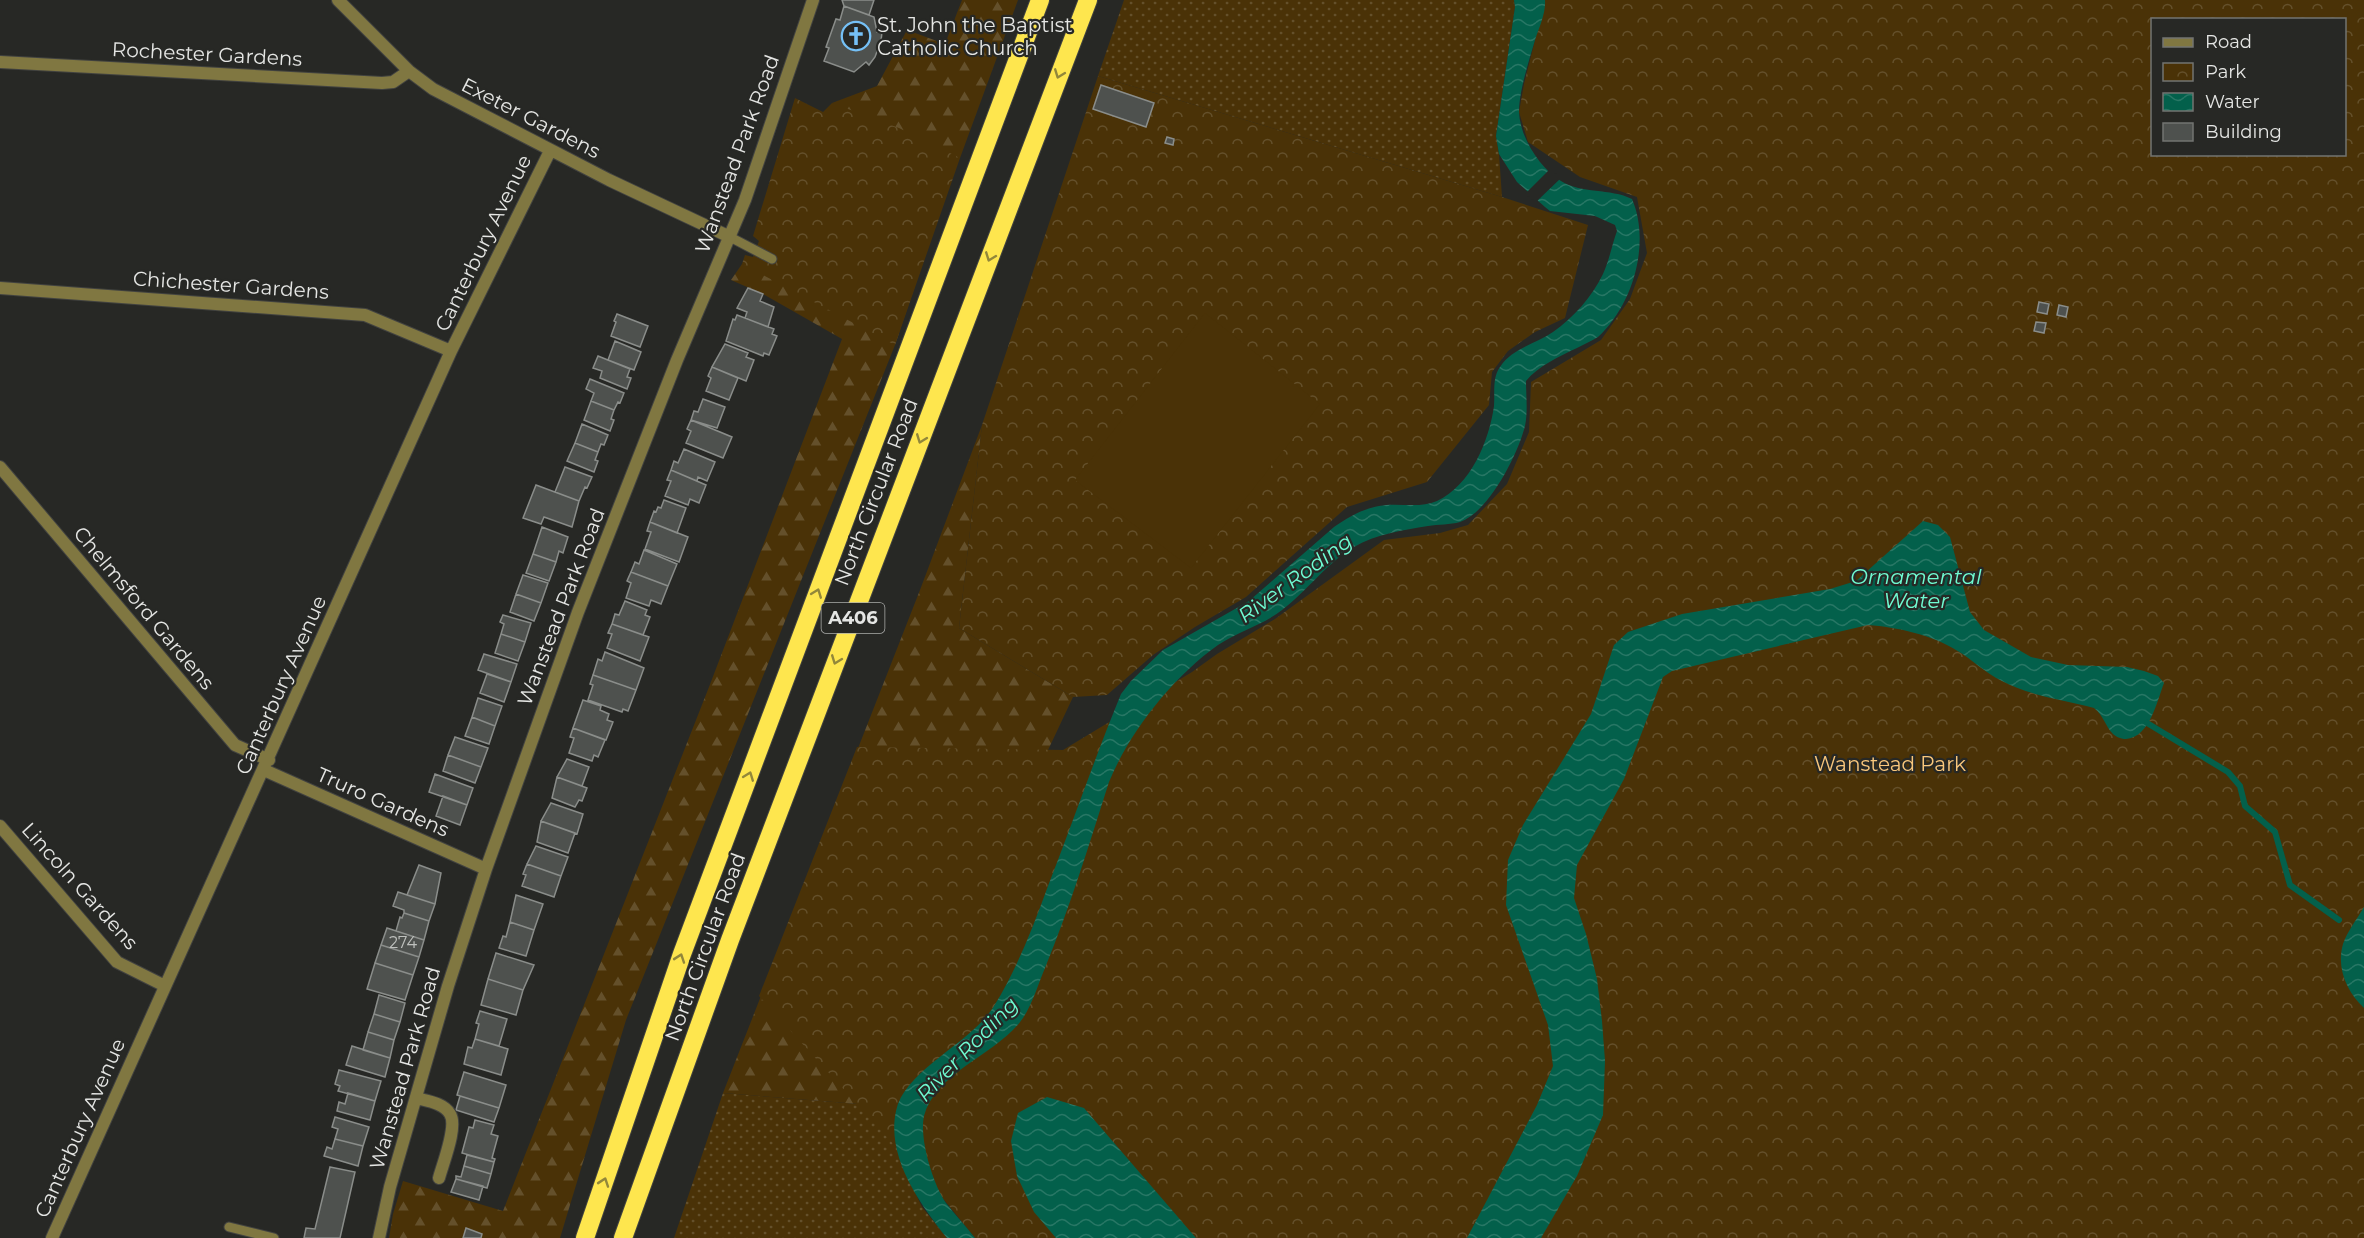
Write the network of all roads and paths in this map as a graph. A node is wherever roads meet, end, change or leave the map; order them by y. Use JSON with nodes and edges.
{"nodes":[{"id":1,"x":338,"y":0,"type":"edge"},
{"id":2,"x":813,"y":0,"type":"edge"},
{"id":3,"x":1040,"y":0,"type":"edge"},
{"id":4,"x":1088,"y":0,"type":"edge"},
{"id":5,"x":0,"y":62,"type":"edge"},
{"id":6,"x":409,"y":71,"type":"junction"},
{"id":7,"x":550,"y":151,"type":"junction"},
{"id":8,"x":730,"y":237,"type":"junction"},
{"id":9,"x":772,"y":259,"type":"dead end"},
{"id":10,"x":0,"y":288,"type":"edge"},
{"id":11,"x":451,"y":351,"type":"junction"},
{"id":12,"x":0,"y":467,"type":"edge"},
{"id":13,"x":266,"y":765,"type":"junction"},
{"id":14,"x":0,"y":826,"type":"edge"},
{"id":15,"x":486,"y":869,"type":"junction"},
{"id":16,"x":165,"y":986,"type":"junction"},
{"id":17,"x":416,"y":1098,"type":"junction"},
{"id":18,"x":439,"y":1178,"type":"dead end"},
{"id":19,"x":229,"y":1227,"type":"dead end"},
{"id":20,"x":52,"y":1238,"type":"edge"},
{"id":21,"x":274,"y":1238,"type":"edge"},
{"id":22,"x":379,"y":1238,"type":"edge"},
{"id":23,"x":585,"y":1238,"type":"edge"},
{"id":24,"x":623,"y":1238,"type":"edge"}],
"edges":[{"from":1,"to":6,"type":"street","name":"Exeter Gardens"},
{"from":2,"to":8,"type":"street","name":"Wanstead Park Road"},
{"from":23,"to":3,"type":"highway","name":"North Circular Road","number":"A406","one_way":true},
{"from":4,"to":24,"type":"highway","name":"North Circular Road","number":"A406","one_way":true},
{"from":5,"to":6,"type":"street","name":"Rochester Gardens"},
{"from":6,"to":7,"type":"street","name":"Exeter Gardens"},
{"from":7,"to":8,"type":"street","name":"Exeter Gardens"},
{"from":7,"to":11,"type":"street","name":"Canterbury Avenue"},
{"from":8,"to":9,"type":"lane"},
{"from":8,"to":15,"type":"street","name":"Wanstead Park Road"},
{"from":10,"to":11,"type":"street","name":"Chichester Gardens"},
{"from":11,"to":13,"type":"street","name":"Canterbury Avenue"},
{"from":12,"to":13,"type":"street","name":"Chelmsford Gardens"},
{"from":13,"to":15,"type":"street","name":"Truro Gardens"},
{"from":13,"to":16,"type":"street","name":"Canterbury Avenue"},
{"from":14,"to":16,"type":"street","name":"Lincoln Gardens"},
{"from":15,"to":17,"type":"street","name":"Wanstead Park Road"},
{"from":16,"to":20,"type":"street","name":"Canterbury Avenue"},
{"from":17,"to":18,"type":"street"},
{"from":17,"to":22,"type":"street","name":"Wanstead Park Road"},
{"from":19,"to":21,"type":"lane"}]}
